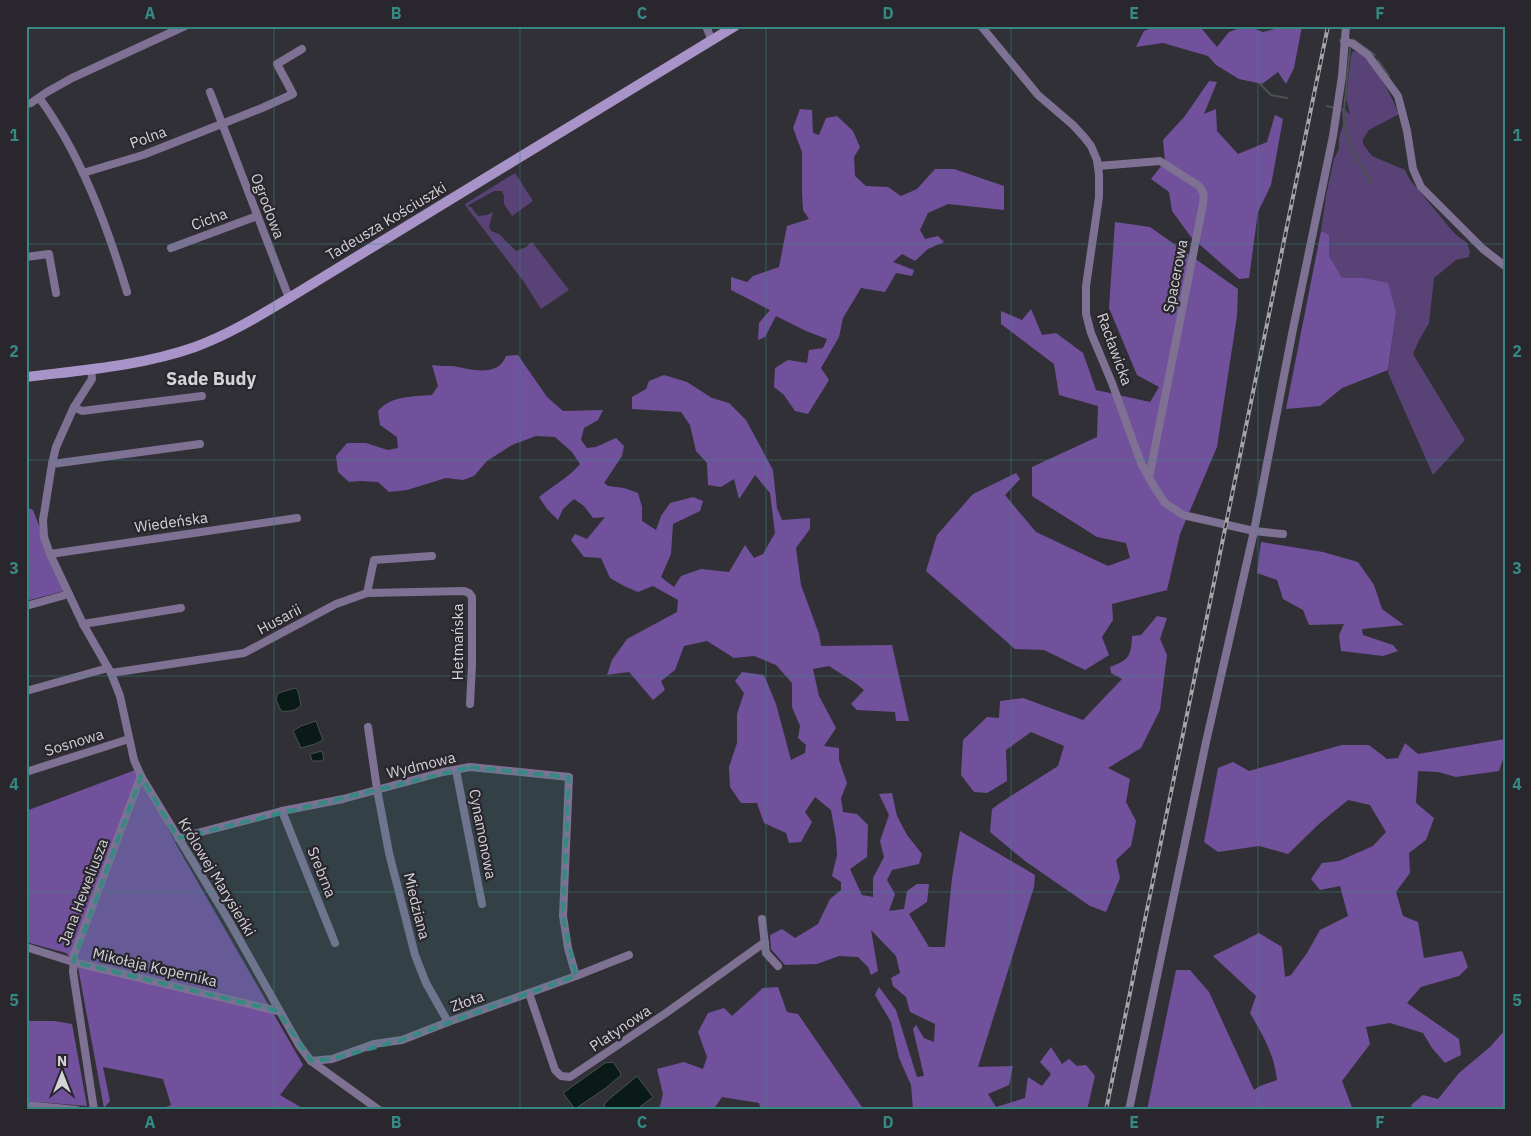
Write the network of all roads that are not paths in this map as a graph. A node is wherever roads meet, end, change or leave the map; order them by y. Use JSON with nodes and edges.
{"nodes":[{"id":1,"x":185,"y":26,"type":"edge"},
{"id":2,"x":706,"y":26,"type":"edge"},
{"id":3,"x":736,"y":26,"type":"edge"},
{"id":4,"x":981,"y":26,"type":"edge"},
{"id":5,"x":1346,"y":26,"type":"edge"},
{"id":6,"x":712,"y":41,"type":"junction"},
{"id":7,"x":1344,"y":41,"type":"junction"},
{"id":8,"x":302,"y":49,"type":"dead end"},
{"id":9,"x":210,"y":92,"type":"dead end"},
{"id":10,"x":39,"y":98,"type":"junction"},
{"id":11,"x":26,"y":104,"type":"edge"},
{"id":12,"x":221,"y":124,"type":"junction"},
{"id":13,"x":1098,"y":166,"type":"junction"},
{"id":14,"x":83,"y":173,"type":"junction"},
{"id":15,"x":257,"y":216,"type":"junction"},
{"id":16,"x":171,"y":248,"type":"dead end"},
{"id":17,"x":26,"y":257,"type":"edge"},
{"id":18,"x":1505,"y":266,"type":"edge"},
{"id":19,"x":127,"y":292,"type":"dead end"},
{"id":20,"x":56,"y":293,"type":"dead end"},
{"id":21,"x":289,"y":298,"type":"junction"},
{"id":22,"x":91,"y":369,"type":"junction"},
{"id":23,"x":26,"y":377,"type":"edge"},
{"id":24,"x":202,"y":396,"type":"dead end"},
{"id":25,"x":74,"y":407,"type":"junction"},
{"id":26,"x":200,"y":444,"type":"dead end"},
{"id":27,"x":52,"y":464,"type":"junction"},
{"id":28,"x":1149,"y":478,"type":"junction"},
{"id":29,"x":297,"y":518,"type":"dead end"},
{"id":30,"x":1254,"y":530,"type":"junction"},
{"id":31,"x":1283,"y":534,"type":"dead end"},
{"id":32,"x":50,"y":554,"type":"junction"},
{"id":33,"x":432,"y":556,"type":"dead end"},
{"id":34,"x":366,"y":593,"type":"junction"},
{"id":35,"x":69,"y":594,"type":"junction"},
{"id":36,"x":26,"y":606,"type":"edge"},
{"id":37,"x":181,"y":608,"type":"dead end"},
{"id":38,"x":83,"y":624,"type":"junction"},
{"id":39,"x":110,"y":670,"type":"junction"},
{"id":40,"x":26,"y":691,"type":"edge"},
{"id":41,"x":470,"y":704,"type":"dead end"},
{"id":42,"x":368,"y":727,"type":"dead end"},
{"id":43,"x":129,"y":739,"type":"junction"},
{"id":44,"x":456,"y":770,"type":"junction"},
{"id":45,"x":26,"y":772,"type":"edge"},
{"id":46,"x":141,"y":776,"type":"junction"},
{"id":47,"x":377,"y":789,"type":"junction"},
{"id":48,"x":282,"y":811,"type":"junction"},
{"id":49,"x":178,"y":838,"type":"junction"},
{"id":50,"x":482,"y":904,"type":"dead end"},
{"id":51,"x":762,"y":919,"type":"dead end"},
{"id":52,"x":765,"y":942,"type":"junction"},
{"id":53,"x":335,"y":943,"type":"dead end"},
{"id":54,"x":26,"y":947,"type":"edge"},
{"id":55,"x":629,"y":955,"type":"dead end"},
{"id":56,"x":73,"y":962,"type":"junction"},
{"id":57,"x":778,"y":966,"type":"dead end"},
{"id":58,"x":576,"y":976,"type":"junction"},
{"id":59,"x":529,"y":993,"type":"junction"},
{"id":60,"x":278,"y":1011,"type":"junction"},
{"id":61,"x":448,"y":1022,"type":"junction"},
{"id":62,"x":311,"y":1061,"type":"junction"},
{"id":63,"x":26,"y":1105,"type":"edge"},
{"id":64,"x":77,"y":1110,"type":"edge"},
{"id":65,"x":94,"y":1110,"type":"edge"},
{"id":66,"x":379,"y":1110,"type":"edge"},
{"id":67,"x":1129,"y":1110,"type":"edge"}],
"edges":[{"from":1,"to":10,"type":"street"},
{"from":2,"to":6,"type":"street"},
{"from":3,"to":6,"type":"main road","name":"Tadeusza Kościuszki"},
{"from":4,"to":13,"type":"street","name":"Racławicka"},
{"from":5,"to":7,"type":"street"},
{"from":6,"to":21,"type":"main road","name":"Tadeusza Kościuszki"},
{"from":7,"to":18,"type":"street"},
{"from":7,"to":30,"type":"street"},
{"from":8,"to":12,"type":"street","name":"Polna"},
{"from":9,"to":12,"type":"street"},
{"from":10,"to":11,"type":"street"},
{"from":10,"to":14,"type":"street"},
{"from":12,"to":14,"type":"street","name":"Polna"},
{"from":12,"to":15,"type":"street","name":"Ogrodowa"},
{"from":13,"to":28,"type":"street","name":"Racławicka"},
{"from":13,"to":28,"type":"street","name":"Spacerowa"},
{"from":14,"to":19,"type":"street"},
{"from":15,"to":16,"type":"street","name":"Cicha"},
{"from":15,"to":21,"type":"street","name":"Ogrodowa"},
{"from":17,"to":20,"type":"street"},
{"from":21,"to":22,"type":"main road","name":"Tadeusza Kościuszki"},
{"from":22,"to":23,"type":"main road","name":"Tadeusza Kościuszki"},
{"from":22,"to":25,"type":"street","name":"Królowej Marysieńki"},
{"from":24,"to":25,"type":"street"},
{"from":25,"to":27,"type":"street","name":"Królowej Marysieńki"},
{"from":26,"to":27,"type":"street"},
{"from":27,"to":32,"type":"street","name":"Królowej Marysieńki"},
{"from":28,"to":30,"type":"street","name":"Racławicka"},
{"from":29,"to":32,"type":"street","name":"Wiedeńska"},
{"from":30,"to":31,"type":"street","name":"Racławicka"},
{"from":30,"to":67,"type":"street"},
{"from":32,"to":35,"type":"street","name":"Królowej Marysieńki"},
{"from":33,"to":34,"type":"street"},
{"from":34,"to":39,"type":"street","name":"Husarii"},
{"from":34,"to":41,"type":"street","name":"Hetmańska"},
{"from":35,"to":36,"type":"street"},
{"from":35,"to":38,"type":"street","name":"Królowej Marysieńki"},
{"from":37,"to":38,"type":"street"},
{"from":38,"to":39,"type":"street","name":"Królowej Marysieńki"},
{"from":39,"to":40,"type":"street","name":"Husarii"},
{"from":39,"to":43,"type":"street","name":"Królowej Marysieńki"},
{"from":42,"to":47,"type":"street","name":"Miedziana"},
{"from":43,"to":45,"type":"street","name":"Sosnowa"},
{"from":43,"to":46,"type":"street","name":"Królowej Marysieńki"},
{"from":44,"to":47,"type":"street","name":"Wydmowa"},
{"from":44,"to":50,"type":"street","name":"Cynamonowa"},
{"from":44,"to":58,"type":"street","name":"Wydmowa"},
{"from":46,"to":49,"type":"street","name":"Królowej Marysieńki"},
{"from":46,"to":56,"type":"street","name":"Jana Heweliusza"},
{"from":47,"to":48,"type":"street","name":"Wydmowa"},
{"from":47,"to":61,"type":"street","name":"Miedziana"},
{"from":48,"to":49,"type":"street","name":"Wydmowa"},
{"from":48,"to":53,"type":"street","name":"Srebrna"},
{"from":49,"to":60,"type":"street","name":"Królowej Marysieńki"},
{"from":51,"to":52,"type":"street"},
{"from":52,"to":57,"type":"street"},
{"from":52,"to":59,"type":"street","name":"Platynowa"},
{"from":54,"to":56,"type":"street","name":"Mikołaja Kopernika"},
{"from":55,"to":58,"type":"street","name":"Złota"},
{"from":56,"to":60,"type":"street","name":"Mikołaja Kopernika"},
{"from":56,"to":65,"type":"street","name":"Jana Heweliusza"},
{"from":58,"to":59,"type":"street","name":"Złota"},
{"from":59,"to":61,"type":"street","name":"Złota"},
{"from":60,"to":62,"type":"street","name":"Królowej Marysieńki"},
{"from":61,"to":62,"type":"street","name":"Złota"},
{"from":62,"to":66,"type":"street","name":"Królowej Marysieńki"},
{"from":63,"to":64,"type":"street"}]}
